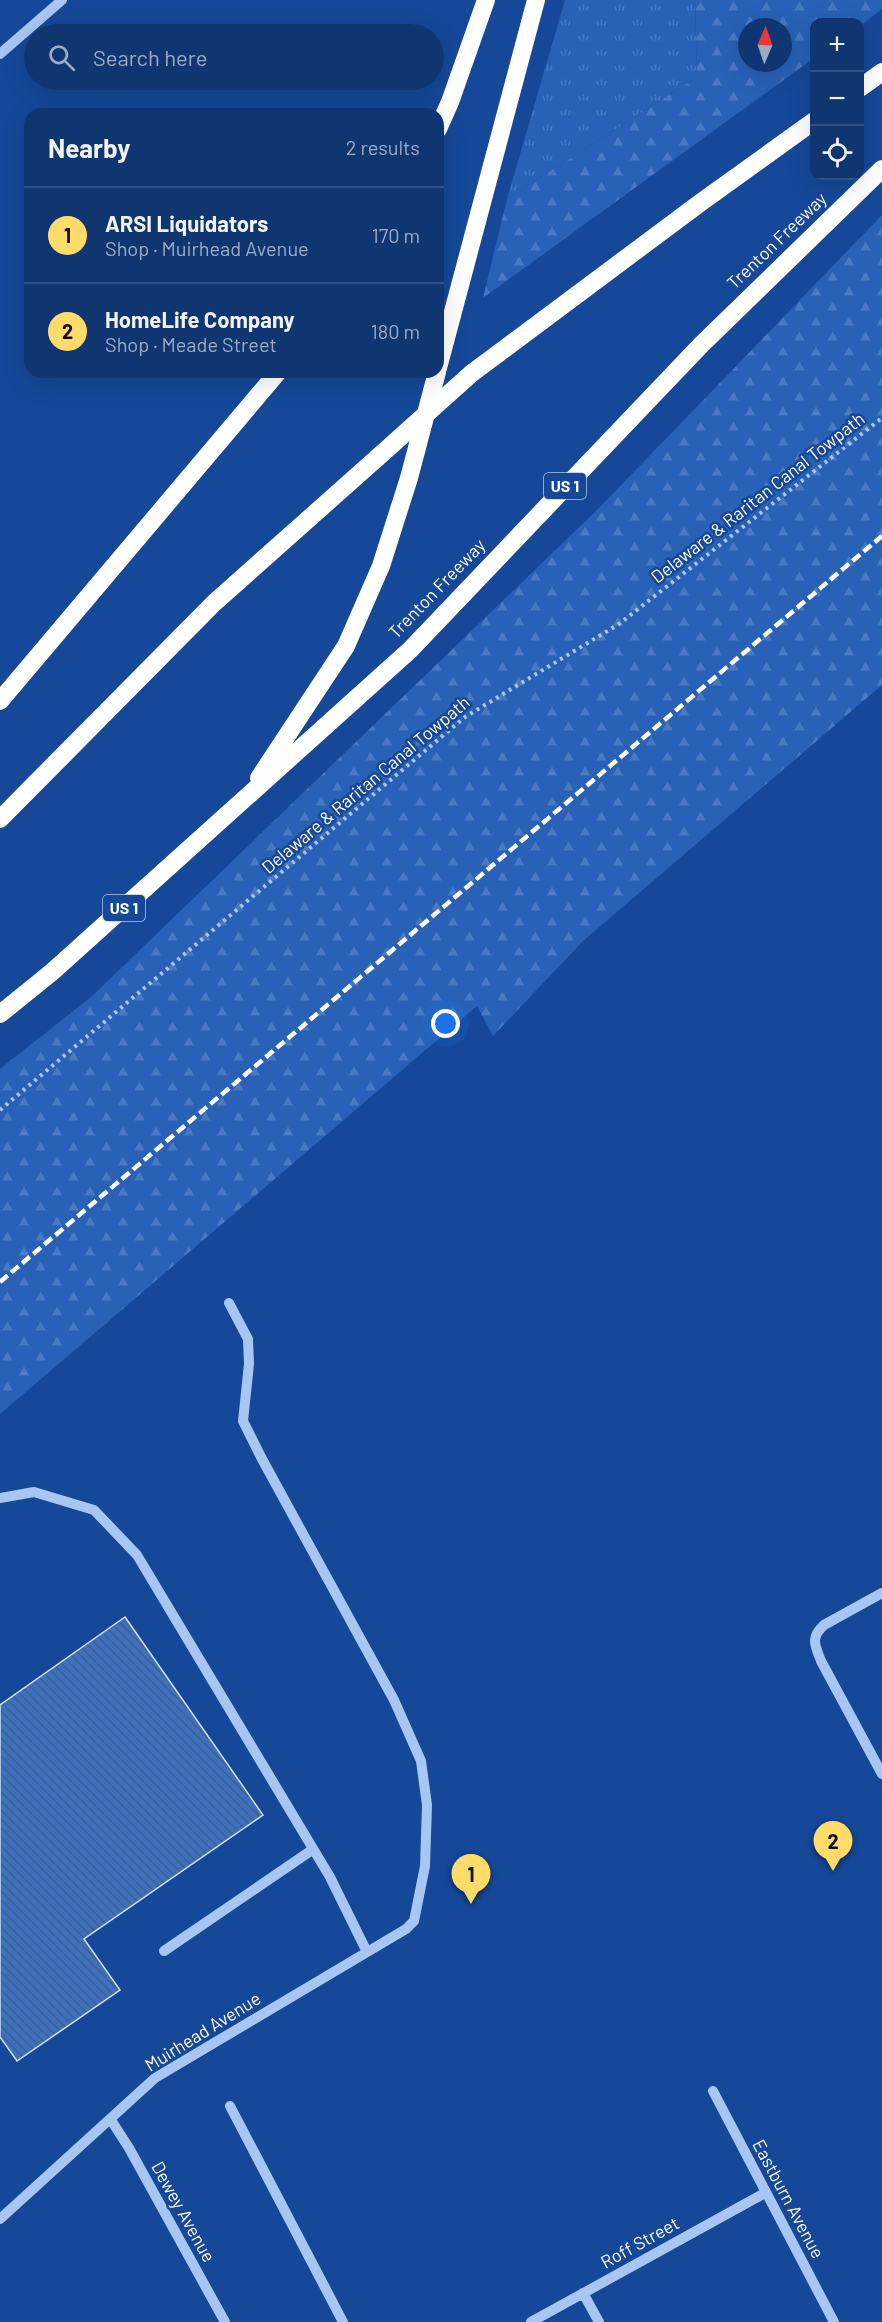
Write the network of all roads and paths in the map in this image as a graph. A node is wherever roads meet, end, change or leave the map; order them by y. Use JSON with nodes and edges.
{"nodes":[{"id":1,"x":62,"y":0,"type":"edge"},
{"id":2,"x":486,"y":0,"type":"edge"},
{"id":3,"x":536,"y":0,"type":"edge"},
{"id":4,"x":34,"y":24,"type":"edge"},
{"id":5,"x":24,"y":33,"type":"edge"},
{"id":6,"x":0,"y":54,"type":"edge"},
{"id":7,"x":882,"y":72,"type":"edge"},
{"id":8,"x":864,"y":85,"type":"edge"},
{"id":9,"x":444,"y":116,"type":"edge"},
{"id":10,"x":810,"y":124,"type":"edge"},
{"id":11,"x":882,"y":169,"type":"edge"},
{"id":12,"x":444,"y":344,"type":"edge"},
{"id":13,"x":273,"y":378,"type":"edge"},
{"id":14,"x":435,"y":378,"type":"edge"},
{"id":15,"x":882,"y":418,"type":"edge"},
{"id":16,"x":0,"y":702,"type":"edge"},
{"id":17,"x":245,"y":800,"type":"junction"},
{"id":18,"x":0,"y":819,"type":"edge"},
{"id":19,"x":0,"y":1014,"type":"edge"},
{"id":20,"x":0,"y":1110,"type":"edge"},
{"id":21,"x":229,"y":1303,"type":"dead end"},
{"id":22,"x":0,"y":1498,"type":"edge"},
{"id":23,"x":882,"y":1593,"type":"edge"},
{"id":24,"x":882,"y":1774,"type":"edge"},
{"id":25,"x":312,"y":1850,"type":"junction"},
{"id":26,"x":164,"y":1951,"type":"dead end"},
{"id":27,"x":367,"y":1952,"type":"junction"},
{"id":28,"x":713,"y":2091,"type":"dead end"},
{"id":29,"x":230,"y":2106,"type":"dead end"},
{"id":30,"x":111,"y":2120,"type":"junction"},
{"id":31,"x":765,"y":2193,"type":"junction"},
{"id":32,"x":0,"y":2219,"type":"edge"},
{"id":33,"x":583,"y":2294,"type":"junction"},
{"id":34,"x":225,"y":2322,"type":"edge"},
{"id":35,"x":343,"y":2322,"type":"edge"},
{"id":36,"x":531,"y":2322,"type":"edge"},
{"id":37,"x":599,"y":2322,"type":"edge"},
{"id":38,"x":834,"y":2322,"type":"edge"}],
"edges":[{"from":1,"to":4,"type":"street"},
{"from":2,"to":9,"type":"highway"},
{"from":3,"to":12,"type":"highway"},
{"from":5,"to":6,"type":"street"},
{"from":7,"to":8,"type":"highway"},
{"from":10,"to":18,"type":"highway","bridge":true},
{"from":11,"to":17,"type":"highway","name":"Trenton Freeway","number":"US 1"},
{"from":13,"to":16,"type":"highway"},
{"from":14,"to":17,"type":"highway"},
{"from":15,"to":20,"type":"path","name":"Delaware & Raritan Canal Towpath"},
{"from":17,"to":19,"type":"highway","name":"Trenton Freeway","number":"US 1"},
{"from":21,"to":27,"type":"street","name":"Muirhead Avenue"},
{"from":22,"to":25,"type":"street"},
{"from":23,"to":24,"type":"street"},
{"from":25,"to":26,"type":"street"},
{"from":25,"to":27,"type":"street"},
{"from":27,"to":30,"type":"street","name":"Muirhead Avenue"},
{"from":28,"to":31,"type":"street","name":"Eastburn Avenue"},
{"from":29,"to":35,"type":"street"},
{"from":30,"to":32,"type":"street","name":"Muirhead Avenue"},
{"from":30,"to":34,"type":"street","name":"Dewey Avenue"},
{"from":31,"to":33,"type":"street","name":"Roff Street"},
{"from":31,"to":38,"type":"street","name":"Eastburn Avenue"},
{"from":33,"to":36,"type":"street","name":"Roff Street"},
{"from":33,"to":37,"type":"street"}]}
